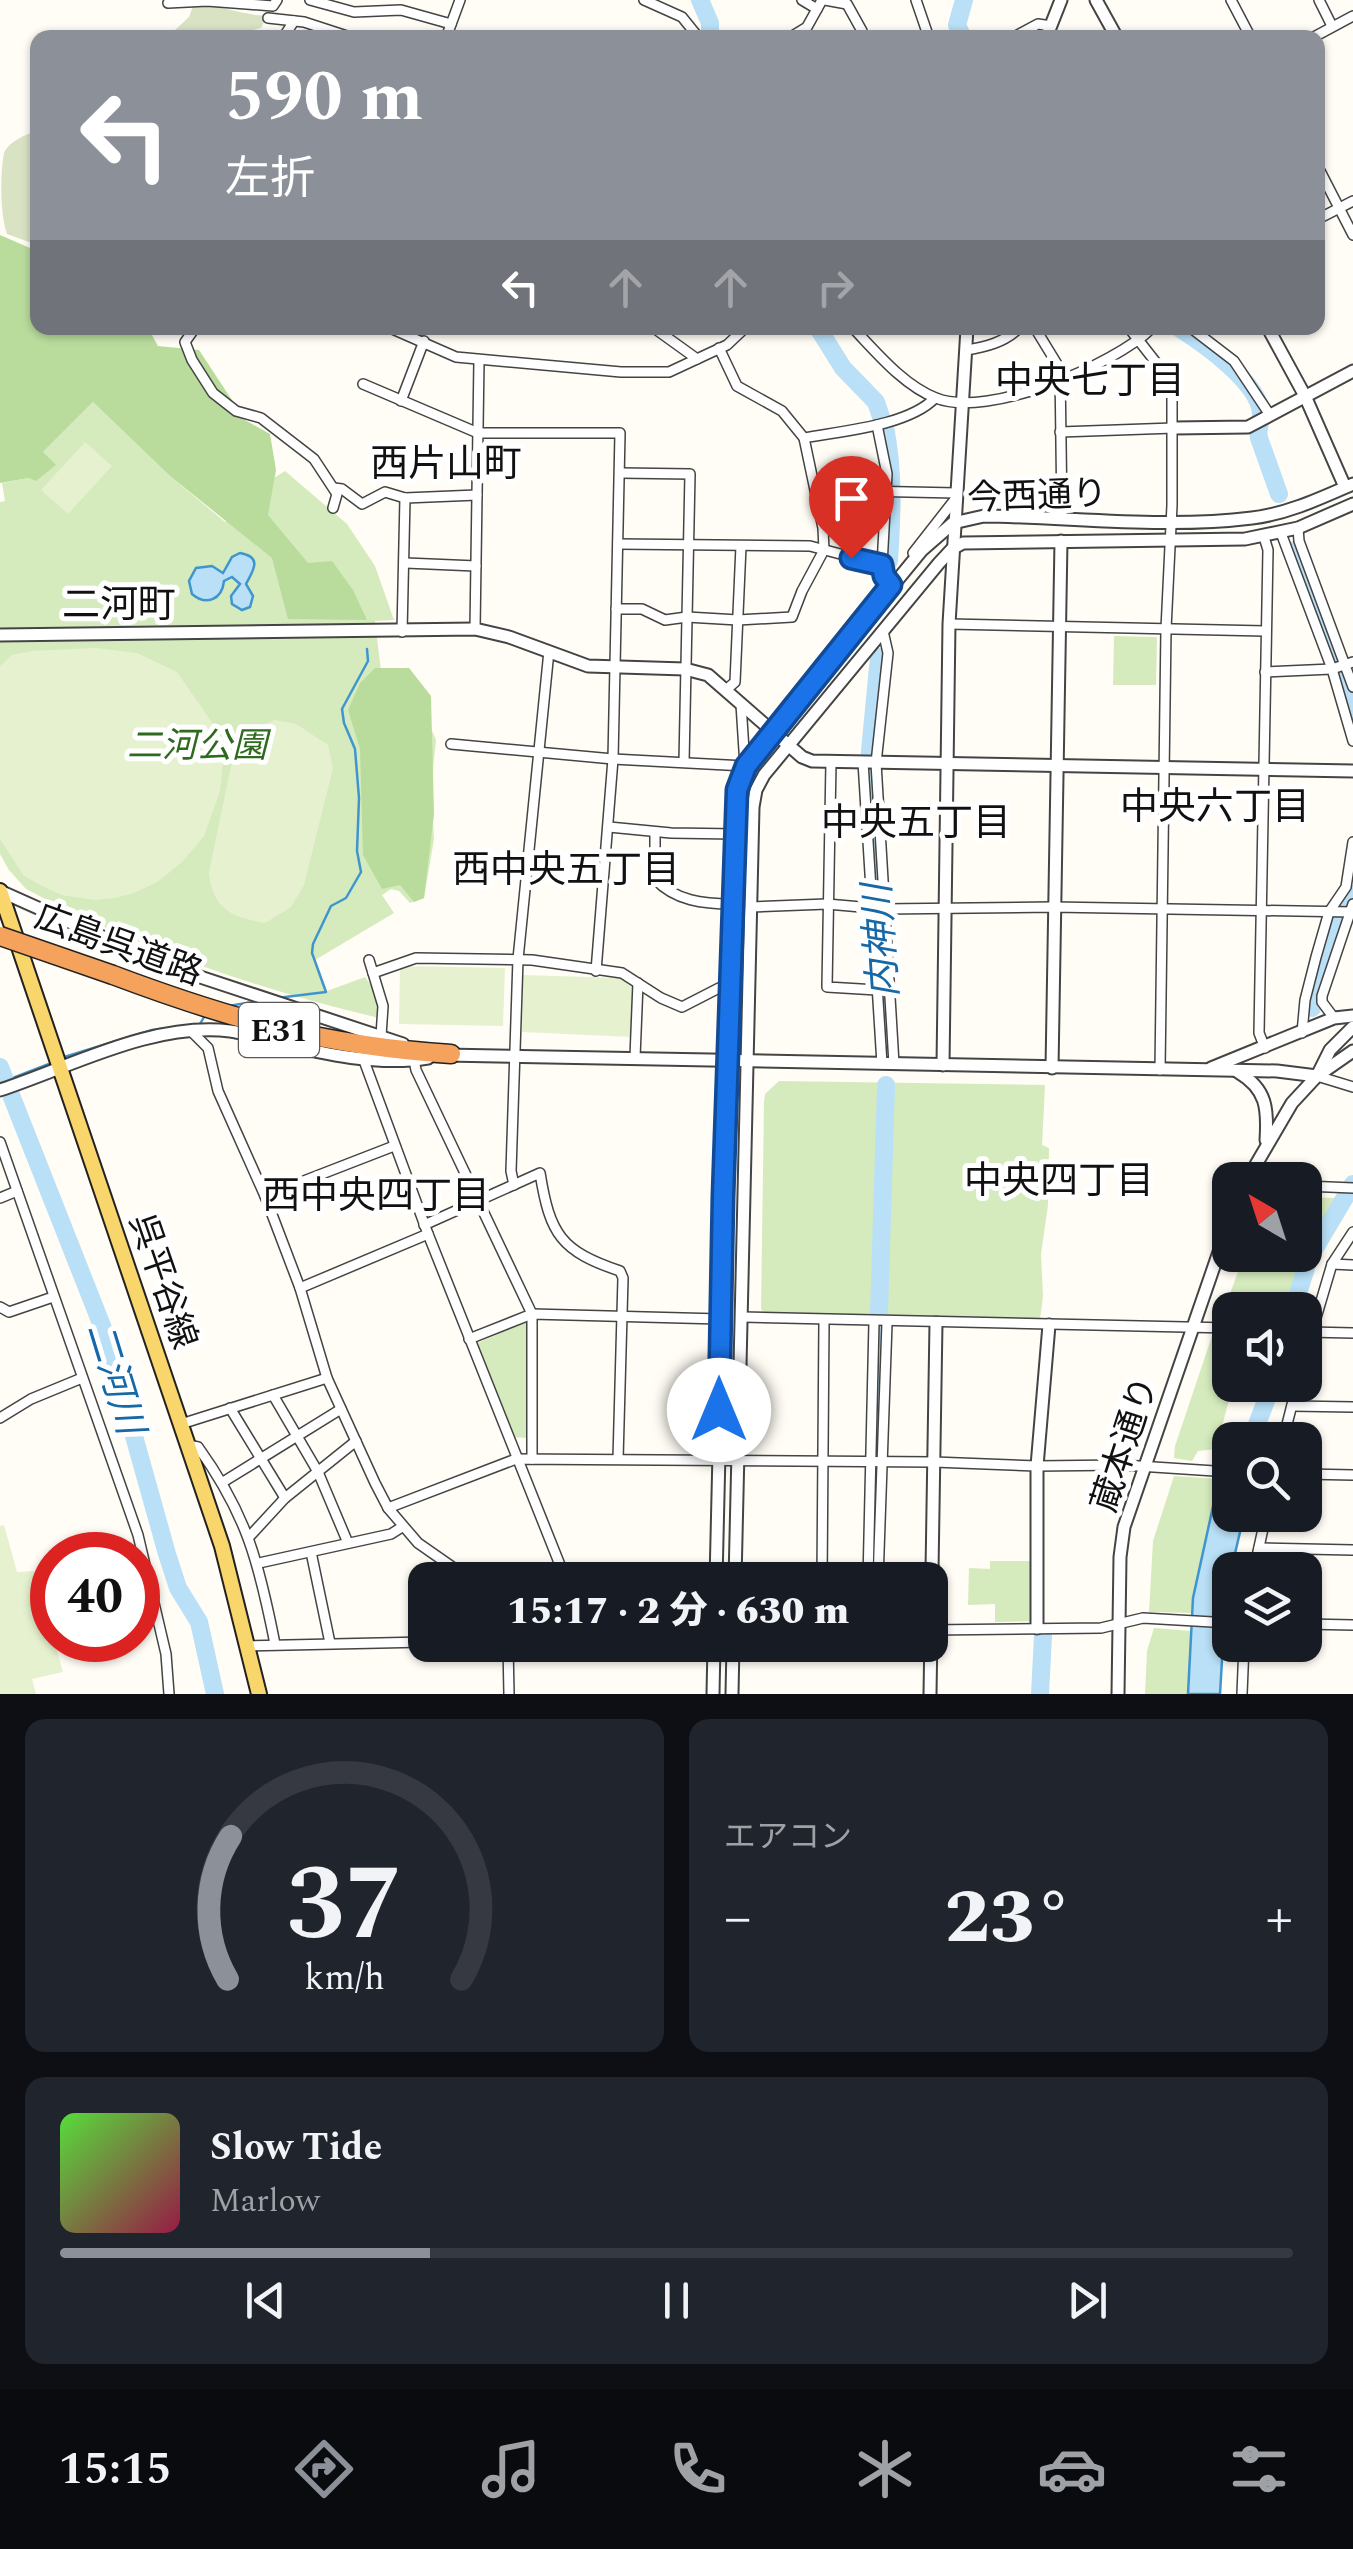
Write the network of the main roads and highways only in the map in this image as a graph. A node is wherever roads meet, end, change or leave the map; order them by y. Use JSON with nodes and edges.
{"nodes":[{"id":1,"x":0,"y":891,"type":"edge"},
{"id":2,"x":0,"y":936,"type":"edge"},
{"id":3,"x":451,"y":1054,"type":"road end"},
{"id":4,"x":258,"y":1694,"type":"edge"}],
"edges":[{"from":1,"to":4,"type":"main road","name":"呉平谷線"},
{"from":2,"to":3,"type":"highway","name":"広島呉道路","number":"E31","bridge":true}]}
